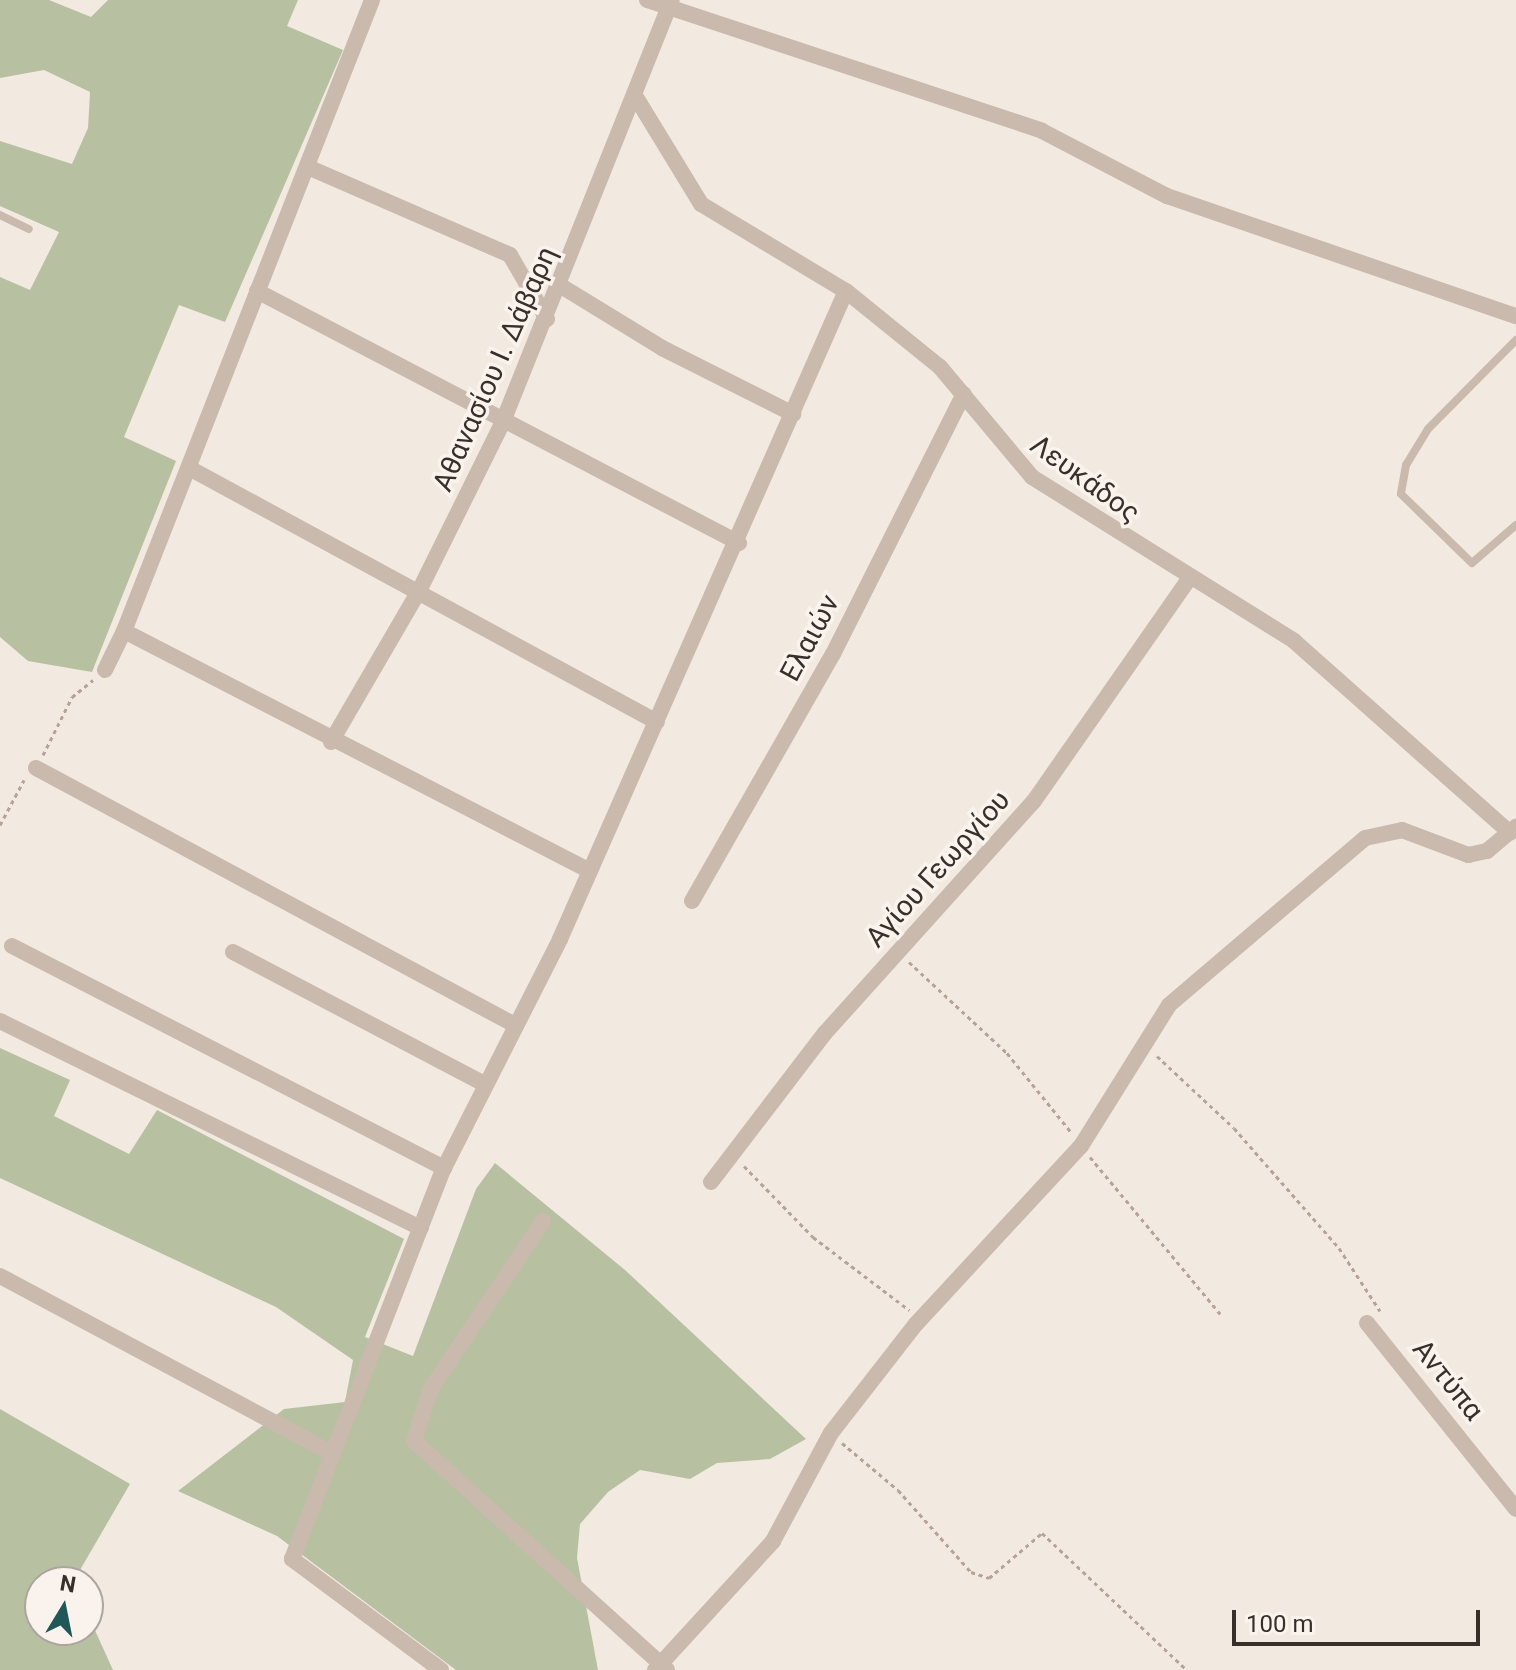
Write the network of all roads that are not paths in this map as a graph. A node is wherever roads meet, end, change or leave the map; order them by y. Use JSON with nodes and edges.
{"nodes":[{"id":1,"x":372,"y":0,"type":"edge"},
{"id":2,"x":647,"y":0,"type":"edge"},
{"id":3,"x":671,"y":3,"type":"edge"},
{"id":4,"x":637,"y":99,"type":"junction"},
{"id":5,"x":310,"y":168,"type":"junction"},
{"id":6,"x":0,"y":215,"type":"edge"},
{"id":7,"x":29,"y":229,"type":"dead end"},
{"id":8,"x":561,"y":286,"type":"junction"},
{"id":9,"x":257,"y":291,"type":"junction"},
{"id":10,"x":846,"y":291,"type":"junction"},
{"id":11,"x":1516,"y":316,"type":"edge"},
{"id":12,"x":547,"y":319,"type":"junction"},
{"id":13,"x":1516,"y":340,"type":"edge"},
{"id":14,"x":964,"y":394,"type":"junction"},
{"id":15,"x":793,"y":414,"type":"junction"},
{"id":16,"x":502,"y":424,"type":"junction"},
{"id":17,"x":191,"y":469,"type":"junction"},
{"id":18,"x":1516,"y":525,"type":"edge"},
{"id":19,"x":739,"y":543,"type":"junction"},
{"id":20,"x":1189,"y":579,"type":"junction"},
{"id":21,"x":419,"y":591,"type":"junction"},
{"id":22,"x":124,"y":631,"type":"junction"},
{"id":23,"x":105,"y":670,"type":"road end"},
{"id":24,"x":657,"y":722,"type":"junction"},
{"id":25,"x":331,"y":742,"type":"junction"},
{"id":26,"x":36,"y":768,"type":"road end"},
{"id":27,"x":1513,"y":830,"type":"edge"},
{"id":28,"x":590,"y":871,"type":"junction"},
{"id":29,"x":692,"y":901,"type":"dead end"},
{"id":30,"x":12,"y":946,"type":"dead end"},
{"id":31,"x":233,"y":952,"type":"dead end"},
{"id":32,"x":0,"y":1021,"type":"edge"},
{"id":33,"x":513,"y":1024,"type":"junction"},
{"id":34,"x":482,"y":1083,"type":"junction"},
{"id":35,"x":444,"y":1168,"type":"junction"},
{"id":36,"x":711,"y":1182,"type":"dead end"},
{"id":37,"x":543,"y":1221,"type":"dead end"},
{"id":38,"x":421,"y":1228,"type":"junction"},
{"id":39,"x":0,"y":1276,"type":"edge"},
{"id":40,"x":1367,"y":1323,"type":"dead end"},
{"id":41,"x":331,"y":1453,"type":"junction"},
{"id":42,"x":1516,"y":1509,"type":"edge"},
{"id":43,"x":661,"y":1668,"type":"edge"},
{"id":44,"x":441,"y":1670,"type":"edge"}],
"edges":[{"from":1,"to":5,"type":"street"},
{"from":2,"to":3,"type":"street"},
{"from":3,"to":4,"type":"street","name":"Αθανασίου Ι. Δάβαρη"},
{"from":3,"to":11,"type":"street"},
{"from":4,"to":8,"type":"street","name":"Αθανασίου Ι. Δάβαρη"},
{"from":4,"to":10,"type":"street","name":"Λευκάδος"},
{"from":5,"to":9,"type":"street"},
{"from":5,"to":12,"type":"street"},
{"from":6,"to":7,"type":"lane"},
{"from":8,"to":12,"type":"street","name":"Αθανασίου Ι. Δάβαρη"},
{"from":8,"to":15,"type":"street"},
{"from":9,"to":16,"type":"street"},
{"from":9,"to":17,"type":"street"},
{"from":10,"to":14,"type":"street","name":"Λευκάδος"},
{"from":10,"to":15,"type":"street"},
{"from":12,"to":16,"type":"street","name":"Αθανασίου Ι. Δάβαρη"},
{"from":13,"to":18,"type":"lane"},
{"from":14,"to":20,"type":"street","name":"Λευκάδος"},
{"from":14,"to":29,"type":"street","name":"Ελαιών"},
{"from":15,"to":19,"type":"street"},
{"from":16,"to":19,"type":"street"},
{"from":16,"to":21,"type":"street","name":"Αθανασίου Ι. Δάβαρη"},
{"from":17,"to":21,"type":"street"},
{"from":17,"to":22,"type":"street"},
{"from":19,"to":24,"type":"street"},
{"from":20,"to":27,"type":"street","name":"Λευκάδος"},
{"from":20,"to":36,"type":"street","name":"Αγίου Γεωργίου"},
{"from":21,"to":24,"type":"street"},
{"from":21,"to":25,"type":"street","name":"Αθανασίου Ι. Δάβαρη"},
{"from":22,"to":23,"type":"street"},
{"from":22,"to":25,"type":"street"},
{"from":24,"to":28,"type":"street"},
{"from":25,"to":28,"type":"street"},
{"from":26,"to":33,"type":"street"},
{"from":27,"to":43,"type":"street"},
{"from":28,"to":33,"type":"street"},
{"from":30,"to":35,"type":"street"},
{"from":31,"to":34,"type":"street"},
{"from":32,"to":38,"type":"street"},
{"from":33,"to":34,"type":"street"},
{"from":34,"to":35,"type":"street"},
{"from":35,"to":38,"type":"street"},
{"from":37,"to":43,"type":"street"},
{"from":38,"to":41,"type":"street"},
{"from":39,"to":41,"type":"street"},
{"from":40,"to":42,"type":"street","name":"Αντύπα"},
{"from":41,"to":44,"type":"street"}]}
